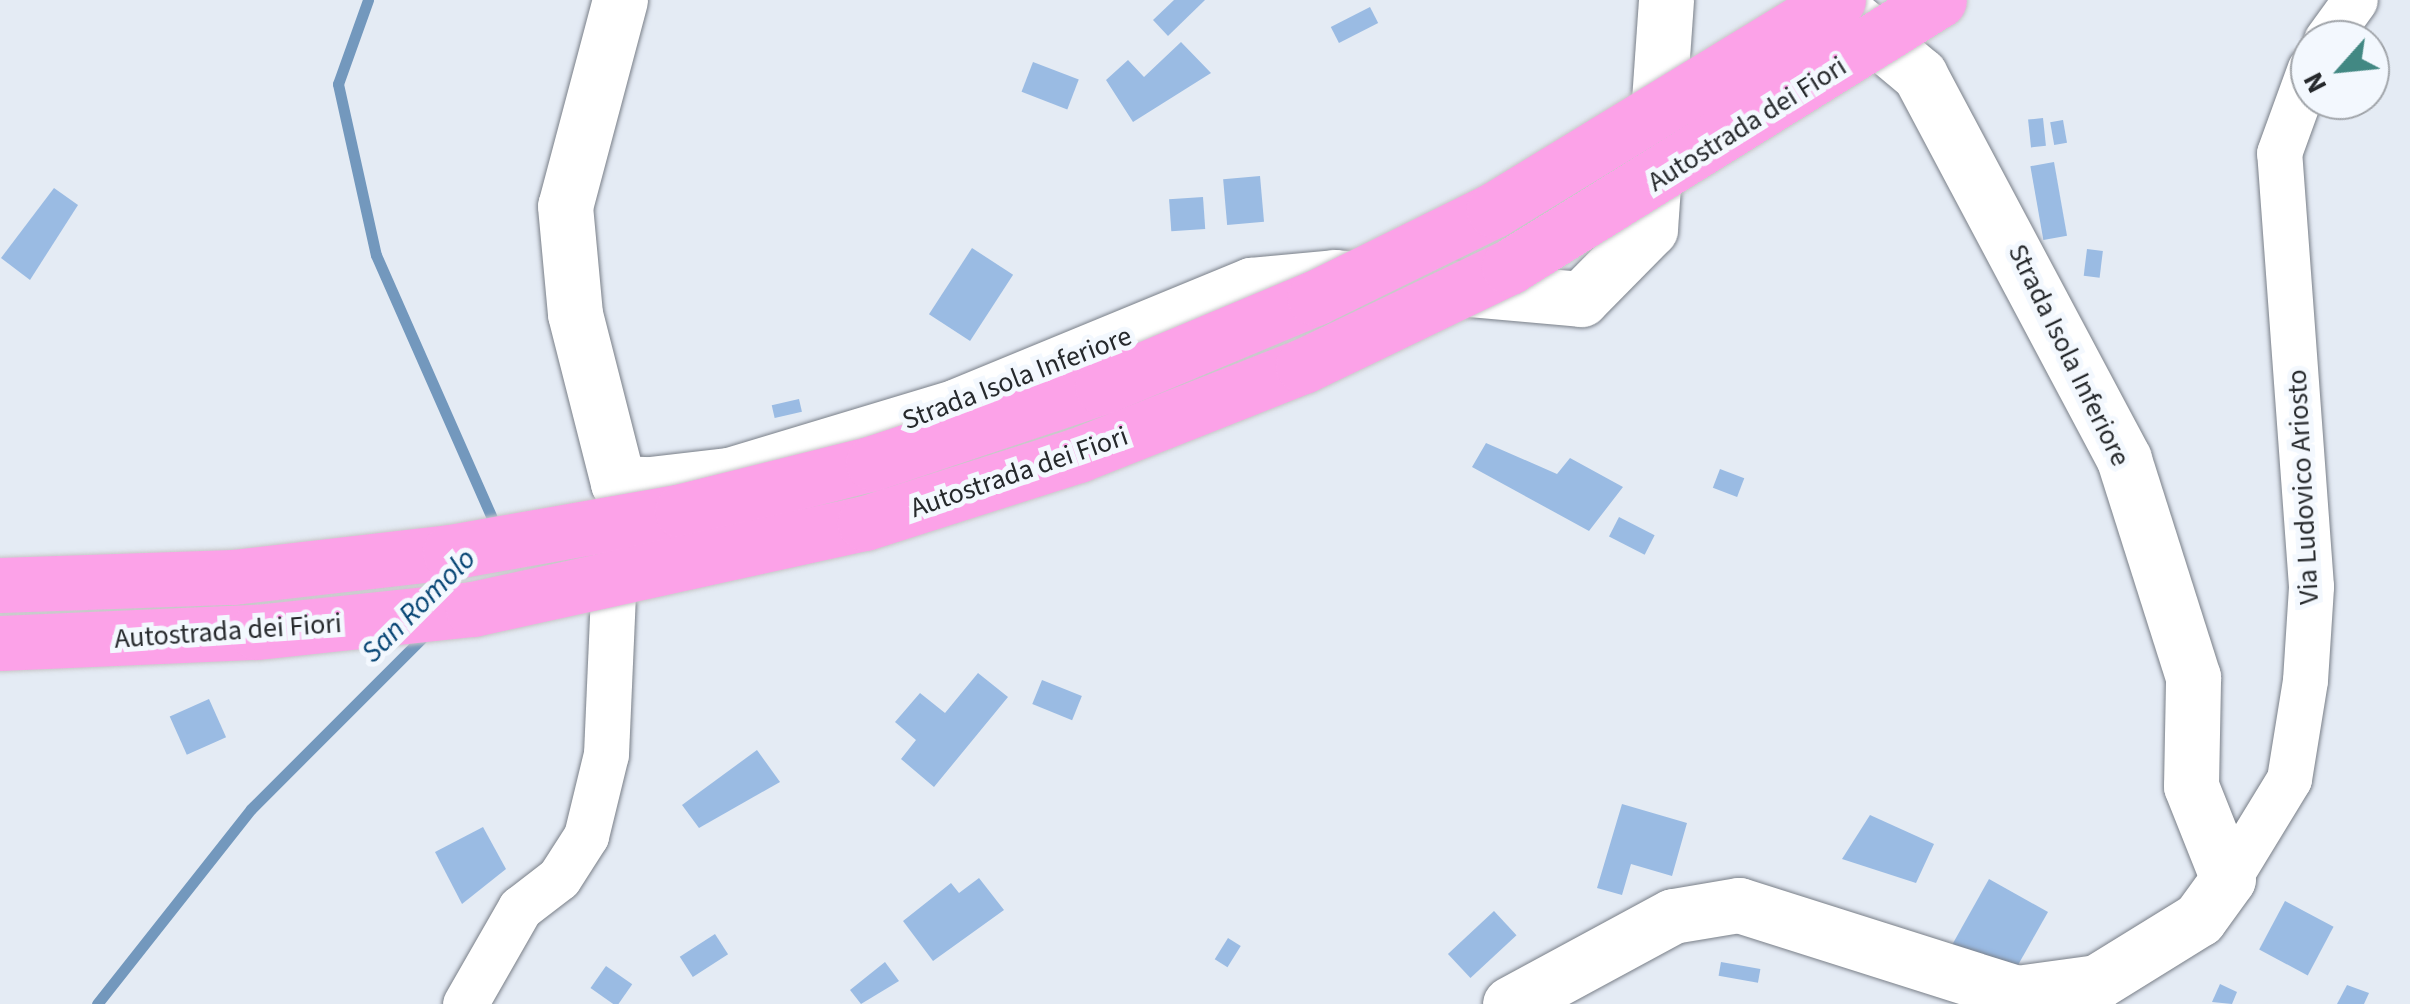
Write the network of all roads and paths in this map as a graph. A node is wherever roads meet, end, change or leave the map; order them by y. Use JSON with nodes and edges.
{"nodes":[{"id":1,"x":620,"y":0,"type":"edge"},
{"id":2,"x":1666,"y":0,"type":"edge"},
{"id":3,"x":1830,"y":0,"type":"edge"},
{"id":4,"x":1838,"y":0,"type":"edge"},
{"id":5,"x":1938,"y":0,"type":"edge"},
{"id":6,"x":2291,"y":120,"type":"edge"},
{"id":7,"x":618,"y":483,"type":"junction"},
{"id":8,"x":0,"y":585,"type":"edge"},
{"id":9,"x":0,"y":643,"type":"edge"},
{"id":10,"x":2228,"y":878,"type":"junction"},
{"id":11,"x":465,"y":1004,"type":"edge"},
{"id":12,"x":1510,"y":1004,"type":"edge"}],
"edges":[{"from":1,"to":7,"type":"street"},
{"from":2,"to":7,"type":"street","name":"Strada Isola Inferiore"},
{"from":3,"to":10,"type":"street","name":"Strada Isola Inferiore"},
{"from":4,"to":8,"type":"highway","name":"Autostrada dei Fiori","bridge":true},
{"from":5,"to":9,"type":"highway","name":"Autostrada dei Fiori","bridge":true},
{"from":6,"to":10,"type":"street","name":"Via Ludovico Ariosto"},
{"from":7,"to":11,"type":"street"},
{"from":10,"to":12,"type":"street","name":"Via Ludovico Ariosto"}]}
